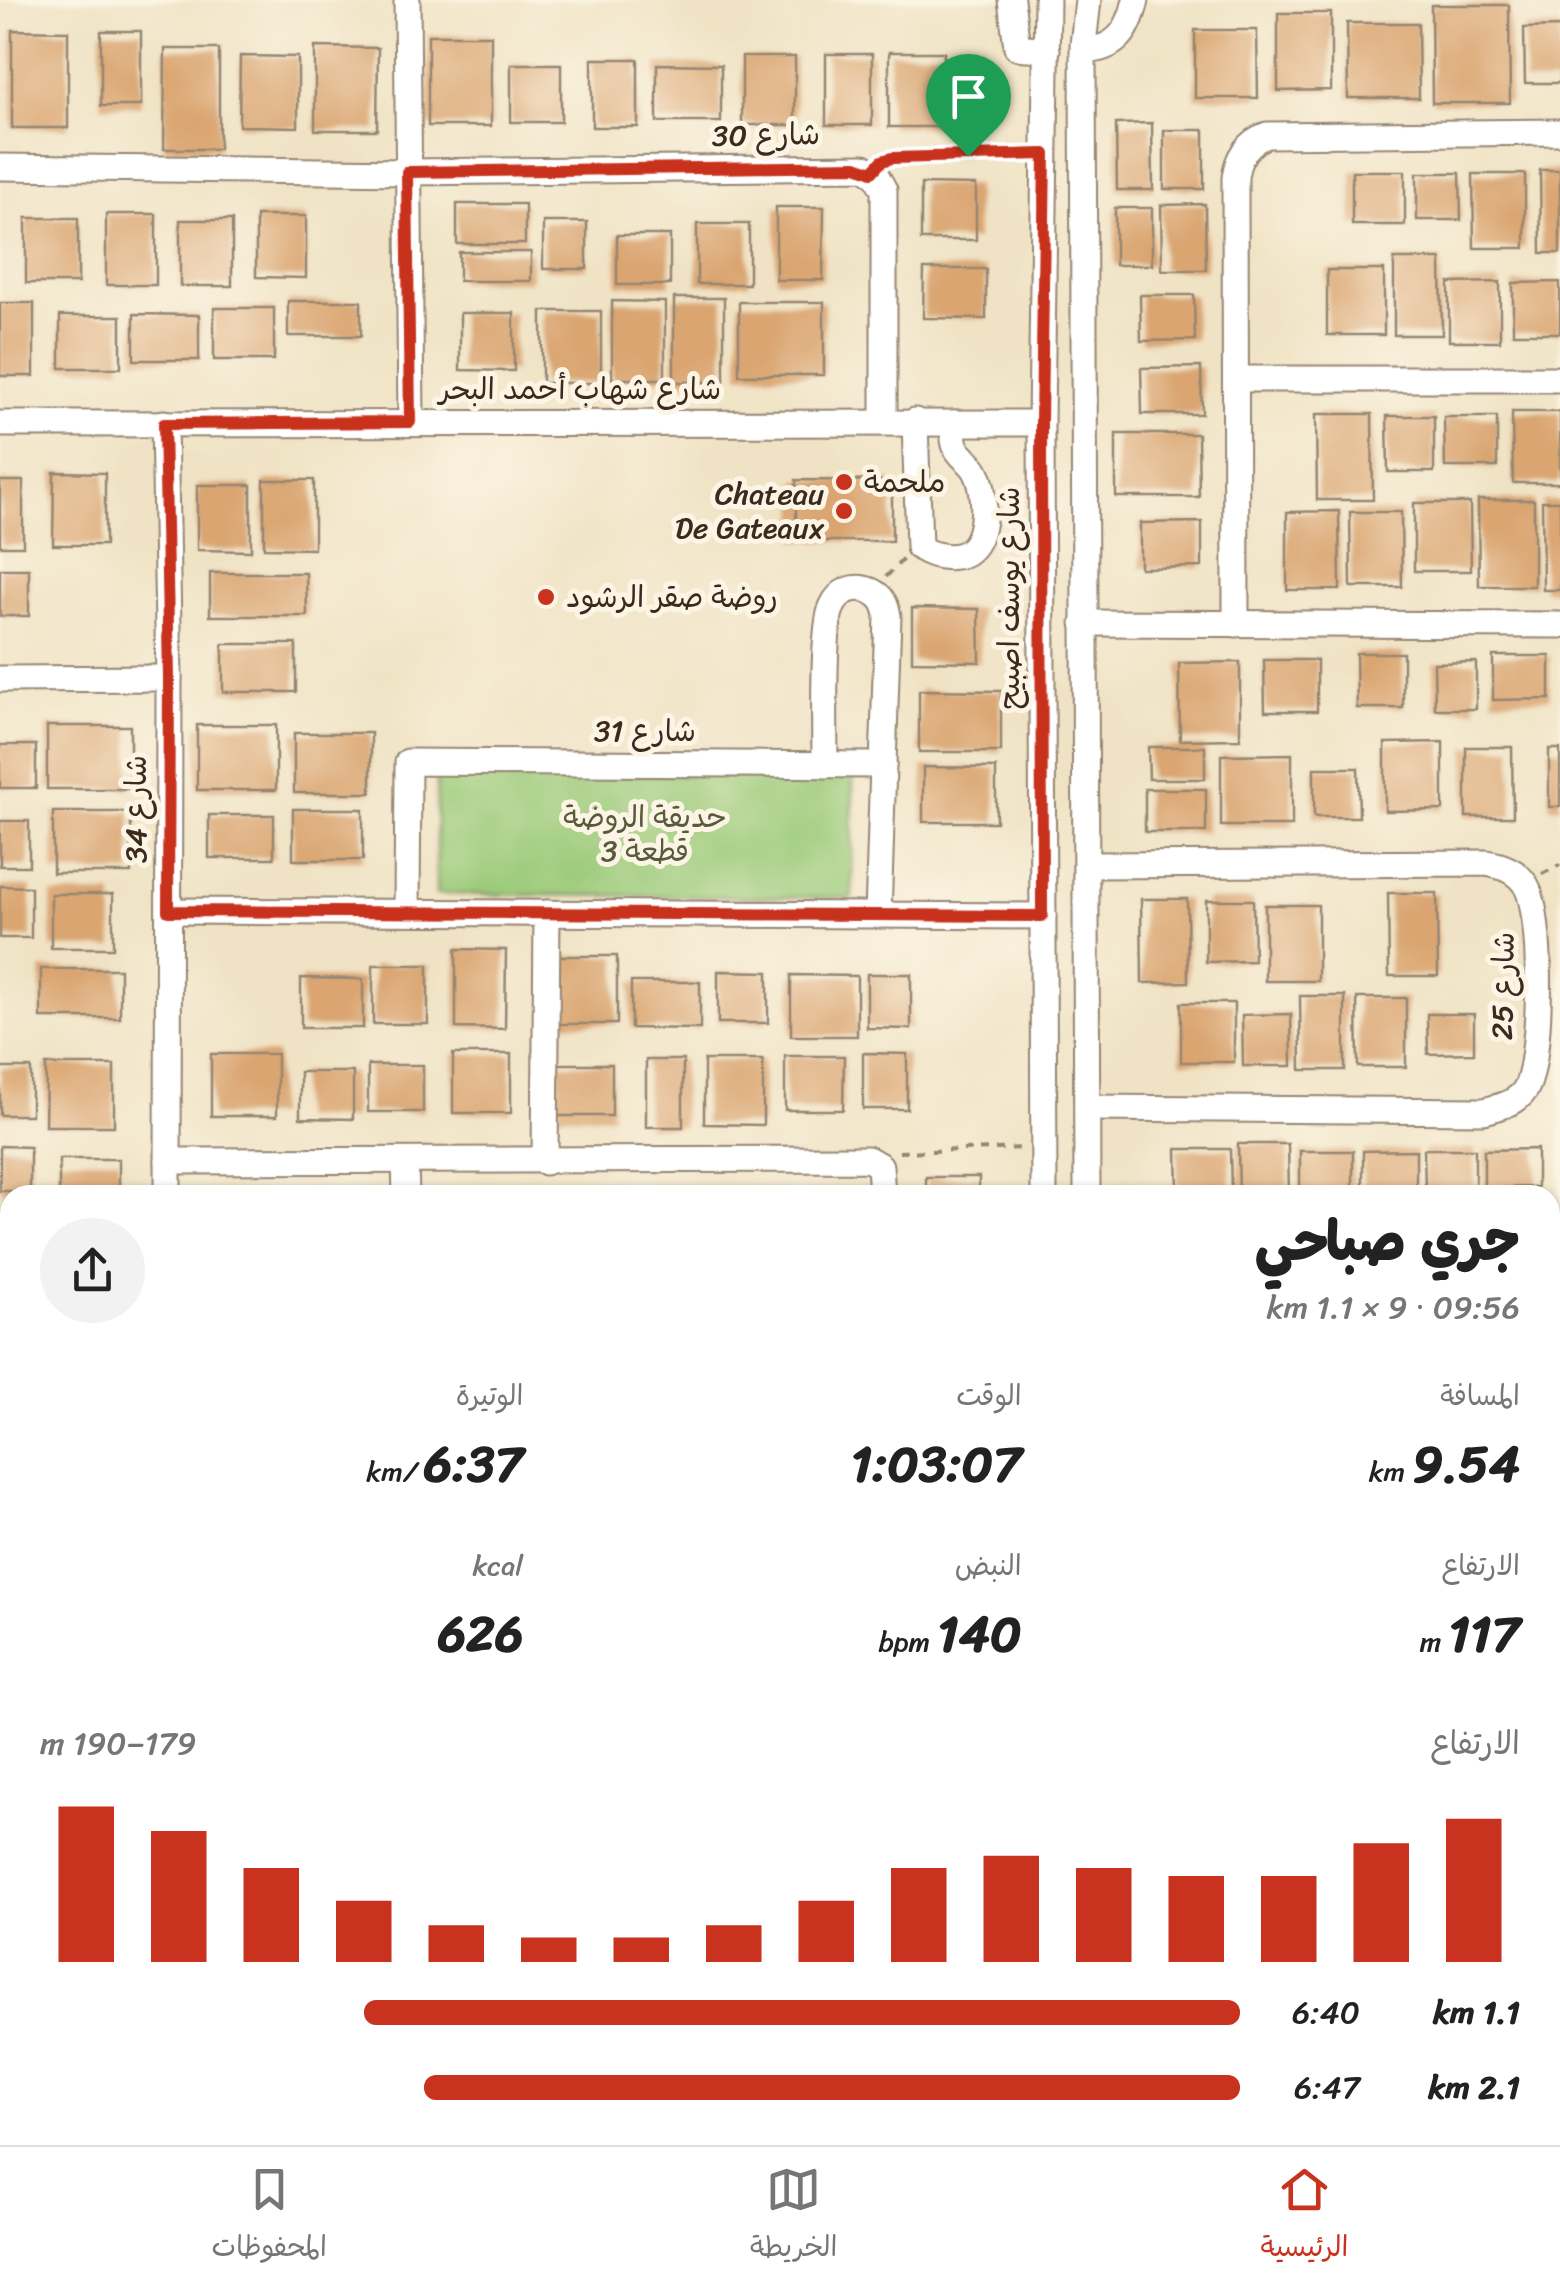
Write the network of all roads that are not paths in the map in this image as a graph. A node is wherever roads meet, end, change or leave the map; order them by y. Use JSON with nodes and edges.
{"nodes":[{"id":1,"x":407,"y":0,"type":"edge"},
{"id":2,"x":1010,"y":0,"type":"edge"},
{"id":3,"x":1047,"y":0,"type":"edge"},
{"id":4,"x":1088,"y":0,"type":"edge"},
{"id":5,"x":1136,"y":0,"type":"edge"},
{"id":6,"x":1047,"y":46,"type":"junction"},
{"id":7,"x":1084,"y":48,"type":"junction"},
{"id":8,"x":1560,"y":132,"type":"edge"},
{"id":9,"x":0,"y":167,"type":"edge"},
{"id":10,"x":407,"y":172,"type":"junction"},
{"id":11,"x":1236,"y":379,"type":"junction"},
{"id":12,"x":1560,"y":379,"type":"edge"},
{"id":13,"x":884,"y":421,"type":"junction"},
{"id":14,"x":410,"y":422,"type":"junction"},
{"id":15,"x":915,"y":422,"type":"junction"},
{"id":16,"x":954,"y":422,"type":"junction"},
{"id":17,"x":1041,"y":422,"type":"junction"},
{"id":18,"x":0,"y":424,"type":"edge"},
{"id":19,"x":164,"y":424,"type":"junction"},
{"id":20,"x":915,"y":458,"type":"junction"},
{"id":21,"x":965,"y":458,"type":"junction"},
{"id":22,"x":1084,"y":623,"type":"junction"},
{"id":23,"x":1236,"y":624,"type":"junction"},
{"id":24,"x":1560,"y":625,"type":"edge"},
{"id":25,"x":0,"y":678,"type":"edge"},
{"id":26,"x":169,"y":678,"type":"junction"},
{"id":27,"x":825,"y":765,"type":"junction"},
{"id":28,"x":882,"y":765,"type":"junction"},
{"id":29,"x":1088,"y":865,"type":"junction"},
{"id":30,"x":168,"y":911,"type":"junction"},
{"id":31,"x":407,"y":912,"type":"junction"},
{"id":32,"x":547,"y":913,"type":"junction"},
{"id":33,"x":878,"y":914,"type":"junction"},
{"id":34,"x":1042,"y":916,"type":"junction"},
{"id":35,"x":1549,"y":1021,"type":"edge"},
{"id":36,"x":1088,"y":1108,"type":"junction"},
{"id":37,"x":168,"y":1162,"type":"junction"},
{"id":38,"x":404,"y":1162,"type":"junction"},
{"id":39,"x":545,"y":1162,"type":"junction"},
{"id":40,"x":1044,"y":1171,"type":"edge"},
{"id":41,"x":1087,"y":1183,"type":"edge"},
{"id":42,"x":168,"y":1185,"type":"edge"},
{"id":43,"x":405,"y":1185,"type":"edge"},
{"id":44,"x":882,"y":1185,"type":"edge"}],
"edges":[{"from":1,"to":10,"type":"street"},
{"from":2,"to":6,"type":"street"},
{"from":3,"to":6,"type":"street","name":"شارع يوسف اصبيح"},
{"from":4,"to":7,"type":"street"},
{"from":5,"to":7,"type":"street"},
{"from":6,"to":7,"type":"street"},
{"from":6,"to":17,"type":"street","name":"شارع يوسف اصبيح"},
{"from":7,"to":22,"type":"street"},
{"from":8,"to":11,"type":"street"},
{"from":9,"to":10,"type":"street","name":"شارع 30"},
{"from":10,"to":13,"type":"street","name":"شارع 30"},
{"from":10,"to":14,"type":"street"},
{"from":11,"to":12,"type":"street"},
{"from":11,"to":23,"type":"street"},
{"from":13,"to":14,"type":"street","name":"شارع شهاب أحمد البحر"},
{"from":13,"to":15,"type":"street","name":"شارع شهاب أحمد البحر"},
{"from":14,"to":19,"type":"street","name":"شارع شهاب أحمد البحر"},
{"from":15,"to":16,"type":"street","name":"شارع شهاب أحمد البحر"},
{"from":15,"to":20,"type":"street"},
{"from":16,"to":17,"type":"street","name":"شارع شهاب أحمد البحر"},
{"from":16,"to":21,"type":"street"},
{"from":17,"to":34,"type":"street","name":"شارع يوسف اصبيح"},
{"from":18,"to":19,"type":"street","name":"شارع شهاب أحمد البحر"},
{"from":19,"to":26,"type":"street","name":"شارع 34"},
{"from":20,"to":21,"type":"street"},
{"from":20,"to":21,"type":"street"},
{"from":22,"to":23,"type":"street"},
{"from":22,"to":29,"type":"street"},
{"from":23,"to":24,"type":"street"},
{"from":25,"to":26,"type":"street"},
{"from":26,"to":30,"type":"street","name":"شارع 34"},
{"from":27,"to":28,"type":"street","name":"شارع 31"},
{"from":27,"to":28,"type":"street"},
{"from":27,"to":31,"type":"street","name":"شارع 31"},
{"from":28,"to":33,"type":"street"},
{"from":29,"to":35,"type":"street","name":"شارع 25"},
{"from":29,"to":36,"type":"street"},
{"from":30,"to":31,"type":"street"},
{"from":30,"to":37,"type":"street","name":"شارع 34"},
{"from":31,"to":32,"type":"street"},
{"from":32,"to":33,"type":"street"},
{"from":32,"to":39,"type":"street"},
{"from":33,"to":34,"type":"street"},
{"from":34,"to":40,"type":"street","name":"شارع يوسف اصبيح"},
{"from":35,"to":36,"type":"street","name":"شارع 25"},
{"from":36,"to":41,"type":"street"},
{"from":37,"to":38,"type":"street"},
{"from":37,"to":42,"type":"street","name":"شارع 34"},
{"from":38,"to":39,"type":"street"},
{"from":38,"to":43,"type":"street"},
{"from":39,"to":44,"type":"street"},
{"from":40,"to":41,"type":"street"}]}
